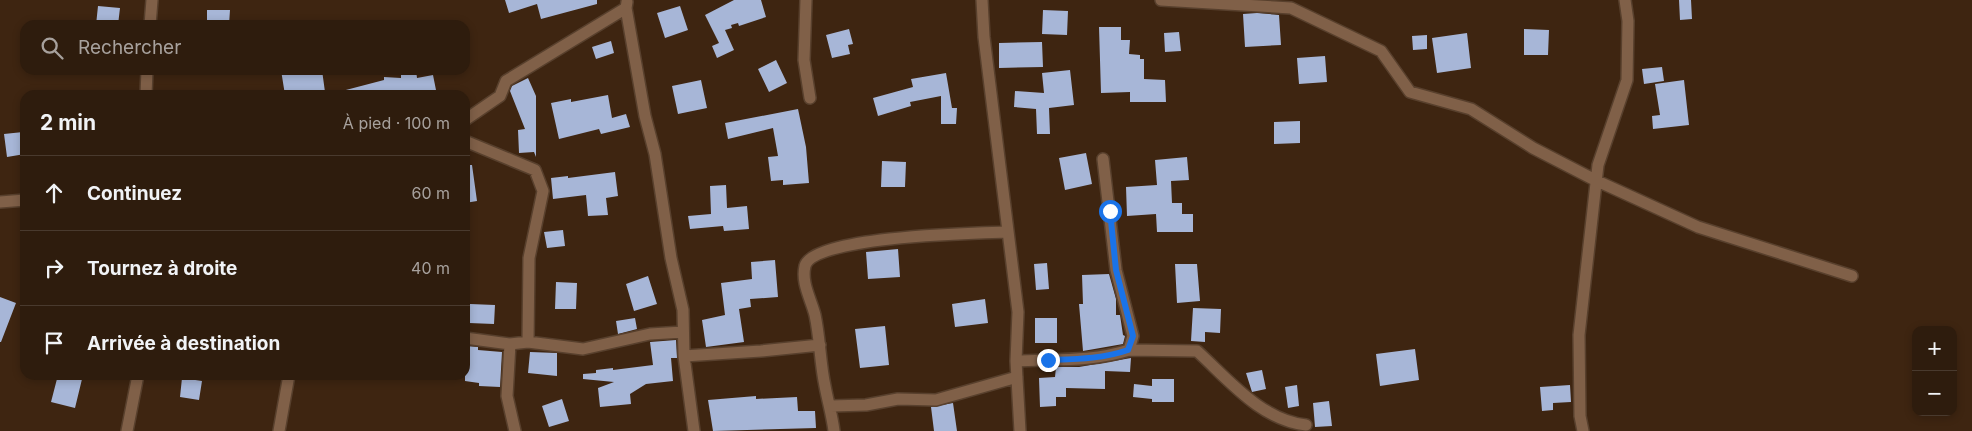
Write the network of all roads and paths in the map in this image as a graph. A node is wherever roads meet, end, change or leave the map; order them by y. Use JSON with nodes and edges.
{"nodes":[{"id":1,"x":152,"y":0,"type":"edge"},
{"id":2,"x":806,"y":0,"type":"edge"},
{"id":3,"x":982,"y":0,"type":"edge"},
{"id":4,"x":1161,"y":0,"type":"edge"},
{"id":5,"x":1625,"y":0,"type":"edge"},
{"id":6,"x":627,"y":4,"type":"edge"},
{"id":7,"x":150,"y":20,"type":"edge"},
{"id":8,"x":147,"y":75,"type":"edge"},
{"id":9,"x":146,"y":90,"type":"edge"},
{"id":10,"x":810,"y":98,"type":"dead end"},
{"id":11,"x":470,"y":117,"type":"edge"},
{"id":12,"x":470,"y":143,"type":"edge"},
{"id":13,"x":1103,"y":159,"type":"dead end"},
{"id":14,"x":1596,"y":180,"type":"junction"},
{"id":15,"x":20,"y":200,"type":"edge"},
{"id":16,"x":0,"y":202,"type":"edge"},
{"id":17,"x":1007,"y":232,"type":"junction"},
{"id":18,"x":1852,"y":276,"type":"dead end"},
{"id":19,"x":684,"y":332,"type":"junction"},
{"id":20,"x":470,"y":339,"type":"edge"},
{"id":21,"x":528,"y":342,"type":"junction"},
{"id":22,"x":510,"y":344,"type":"junction"},
{"id":23,"x":820,"y":345,"type":"junction"},
{"id":24,"x":1128,"y":350,"type":"junction"},
{"id":25,"x":684,"y":356,"type":"junction"},
{"id":26,"x":1016,"y":361,"type":"junction"},
{"id":27,"x":1016,"y":377,"type":"junction"},
{"id":28,"x":137,"y":380,"type":"edge"},
{"id":29,"x":288,"y":380,"type":"edge"},
{"id":30,"x":831,"y":406,"type":"junction"},
{"id":31,"x":1306,"y":425,"type":"dead end"},
{"id":32,"x":127,"y":431,"type":"edge"},
{"id":33,"x":279,"y":431,"type":"edge"},
{"id":34,"x":515,"y":431,"type":"edge"},
{"id":35,"x":694,"y":431,"type":"edge"},
{"id":36,"x":834,"y":431,"type":"edge"},
{"id":37,"x":1020,"y":431,"type":"edge"},
{"id":38,"x":1583,"y":431,"type":"edge"}],
"edges":[{"from":1,"to":7,"type":"street"},
{"from":2,"to":10,"type":"street"},
{"from":3,"to":17,"type":"street"},
{"from":4,"to":14,"type":"street"},
{"from":5,"to":14,"type":"street"},
{"from":6,"to":11,"type":"street"},
{"from":6,"to":19,"type":"street"},
{"from":8,"to":9,"type":"street"},
{"from":12,"to":21,"type":"street"},
{"from":13,"to":24,"type":"street"},
{"from":14,"to":18,"type":"street"},
{"from":14,"to":38,"type":"street"},
{"from":15,"to":16,"type":"street"},
{"from":17,"to":23,"type":"street"},
{"from":17,"to":26,"type":"street"},
{"from":19,"to":21,"type":"street"},
{"from":19,"to":25,"type":"street"},
{"from":20,"to":22,"type":"street"},
{"from":21,"to":22,"type":"street"},
{"from":22,"to":34,"type":"street"},
{"from":23,"to":25,"type":"street"},
{"from":23,"to":30,"type":"street"},
{"from":24,"to":26,"type":"street"},
{"from":24,"to":31,"type":"street"},
{"from":25,"to":35,"type":"street"},
{"from":26,"to":27,"type":"street"},
{"from":27,"to":30,"type":"street"},
{"from":27,"to":37,"type":"street"},
{"from":28,"to":32,"type":"street"},
{"from":29,"to":33,"type":"street"},
{"from":30,"to":36,"type":"street"}]}
